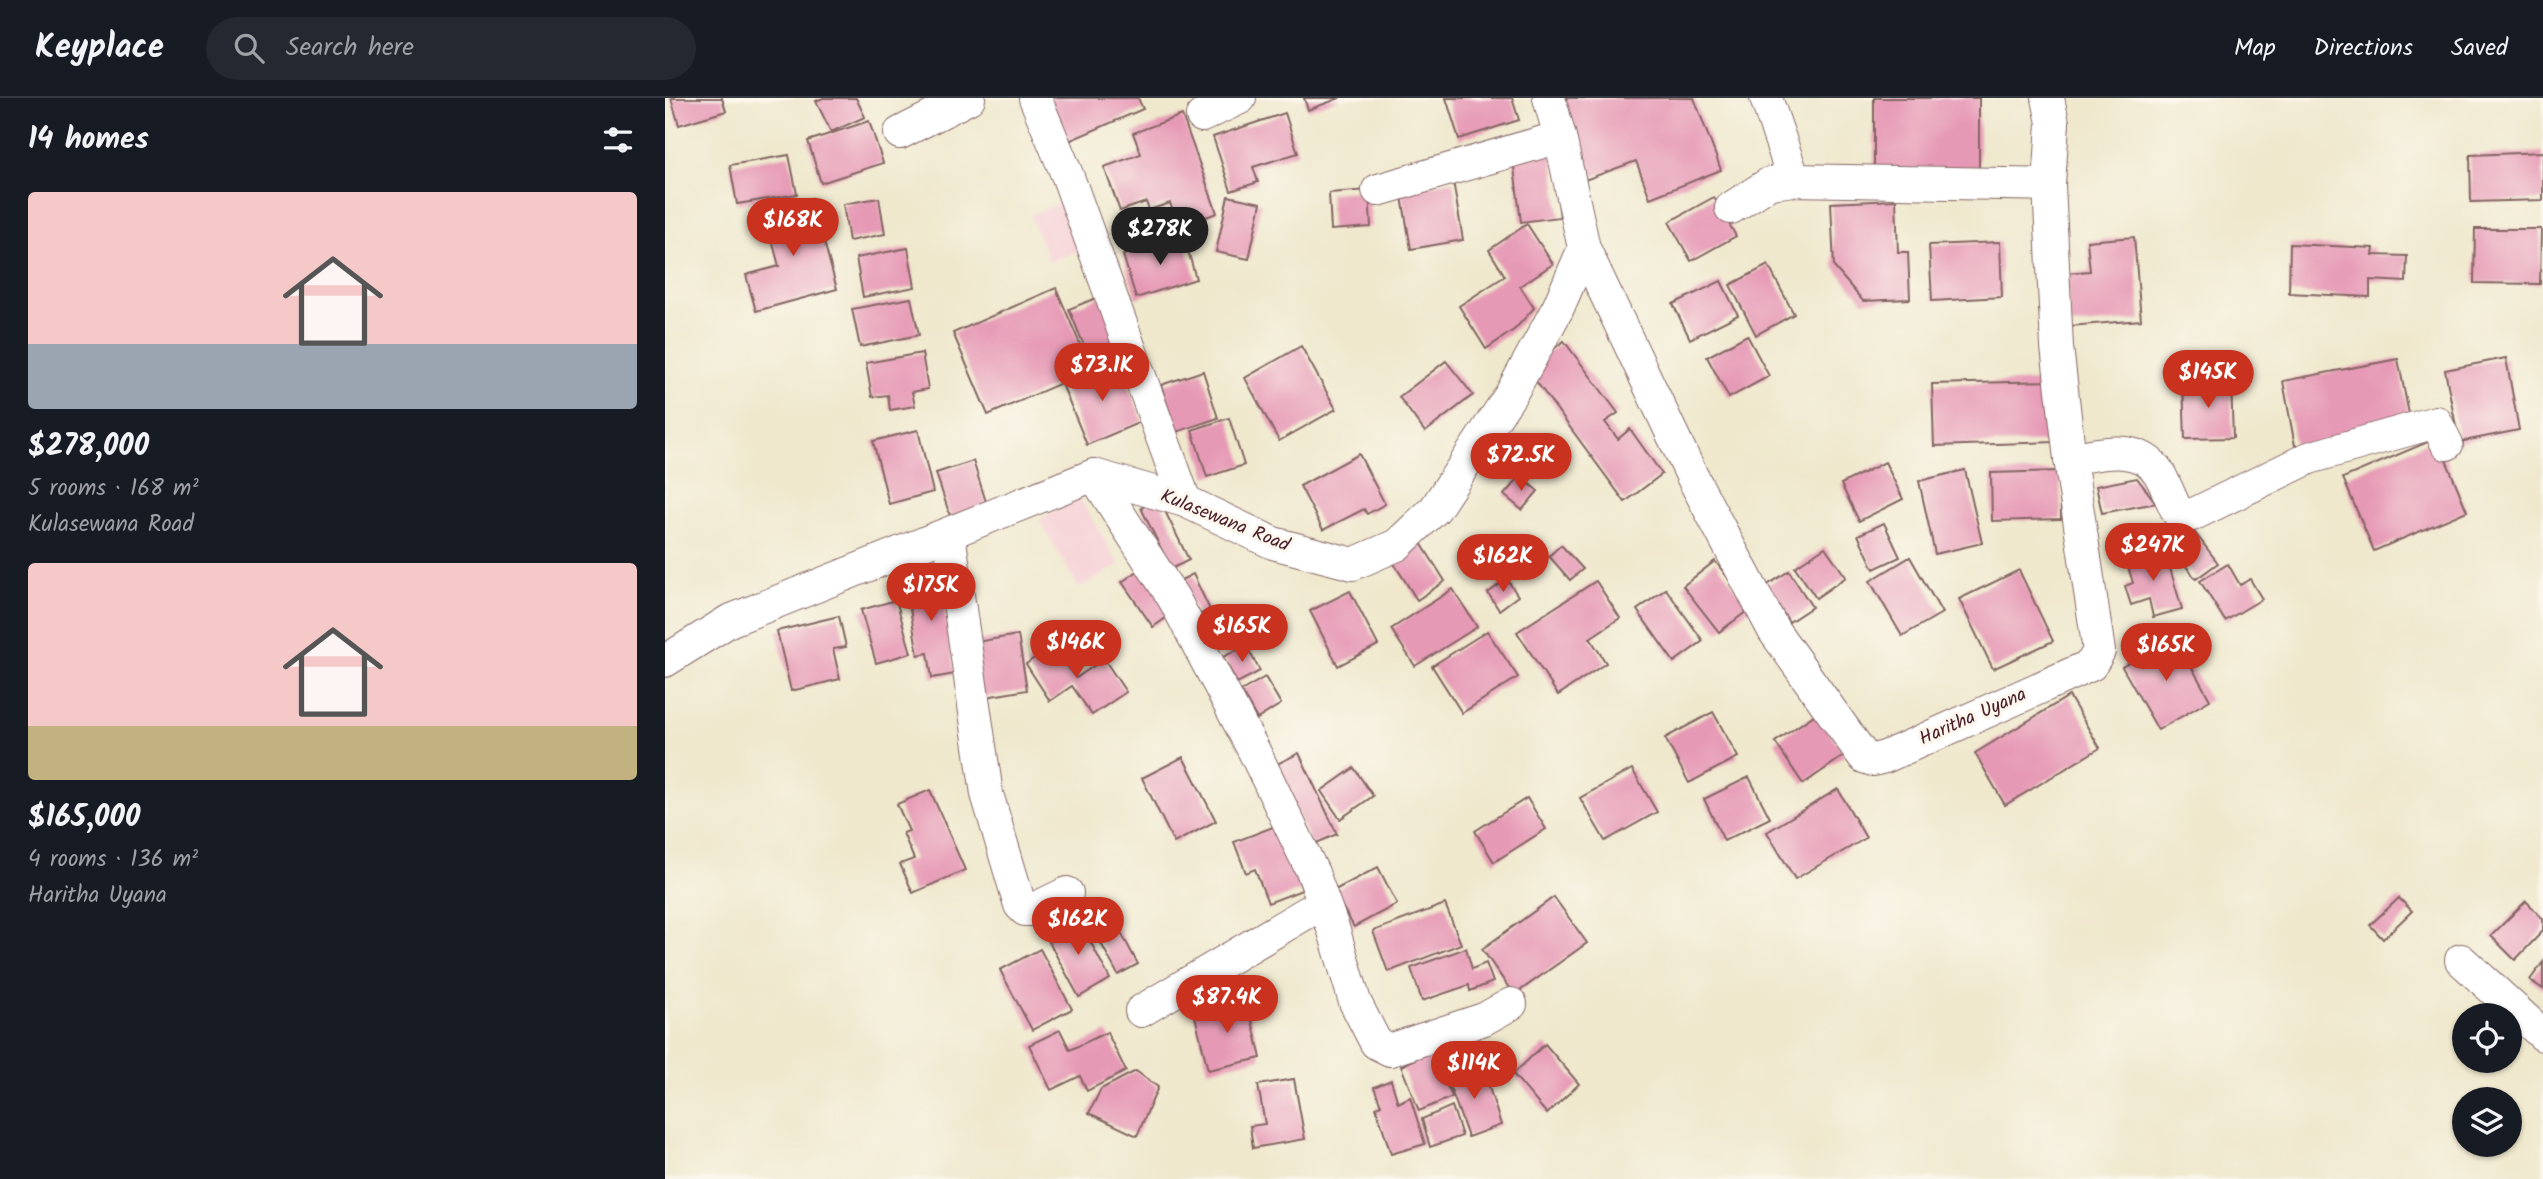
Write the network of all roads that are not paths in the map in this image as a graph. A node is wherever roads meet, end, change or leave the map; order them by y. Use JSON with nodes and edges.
{"nodes":[{"id":1,"x":969,"y":98,"type":"edge"},
{"id":2,"x":1035,"y":98,"type":"edge"},
{"id":3,"x":1240,"y":98,"type":"edge"},
{"id":4,"x":1549,"y":98,"type":"edge"},
{"id":5,"x":1766,"y":98,"type":"edge"},
{"id":6,"x":2048,"y":98,"type":"edge"},
{"id":7,"x":1202,"y":116,"type":"dead end"},
{"id":8,"x":900,"y":133,"type":"dead end"},
{"id":9,"x":1560,"y":137,"type":"junction"},
{"id":10,"x":1794,"y":180,"type":"junction"},
{"id":11,"x":2049,"y":185,"type":"junction"},
{"id":12,"x":1378,"y":190,"type":"dead end"},
{"id":13,"x":1731,"y":208,"type":"dead end"},
{"id":14,"x":1584,"y":247,"type":"junction"},
{"id":15,"x":2447,"y":444,"type":"dead end"},
{"id":16,"x":2070,"y":459,"type":"junction"},
{"id":17,"x":1094,"y":475,"type":"junction"},
{"id":18,"x":1185,"y":501,"type":"junction"},
{"id":19,"x":949,"y":534,"type":"junction"},
{"id":20,"x":665,"y":661,"type":"edge"},
{"id":21,"x":1067,"y":893,"type":"dead end"},
{"id":22,"x":1324,"y":904,"type":"junction"},
{"id":23,"x":2462,"y":960,"type":"dead end"},
{"id":24,"x":1511,"y":1004,"type":"dead end"},
{"id":25,"x":1141,"y":1011,"type":"dead end"},
{"id":26,"x":2543,"y":1035,"type":"edge"}],
"edges":[{"from":1,"to":8,"type":"street"},
{"from":2,"to":18,"type":"street"},
{"from":3,"to":7,"type":"street"},
{"from":4,"to":9,"type":"street"},
{"from":5,"to":10,"type":"street"},
{"from":6,"to":11,"type":"street","name":"Haritha Uyana"},
{"from":9,"to":12,"type":"street"},
{"from":9,"to":14,"type":"street"},
{"from":10,"to":11,"type":"street"},
{"from":10,"to":13,"type":"street"},
{"from":11,"to":16,"type":"street","name":"Haritha Uyana"},
{"from":14,"to":16,"type":"street","name":"Haritha Uyana"},
{"from":14,"to":18,"type":"street","name":"Kulasewana Road"},
{"from":15,"to":16,"type":"street"},
{"from":17,"to":18,"type":"street","name":"Kulasewana Road"},
{"from":17,"to":19,"type":"street"},
{"from":17,"to":22,"type":"street"},
{"from":19,"to":20,"type":"street"},
{"from":19,"to":21,"type":"street"},
{"from":22,"to":24,"type":"street"},
{"from":22,"to":25,"type":"street"},
{"from":23,"to":26,"type":"street"}]}
